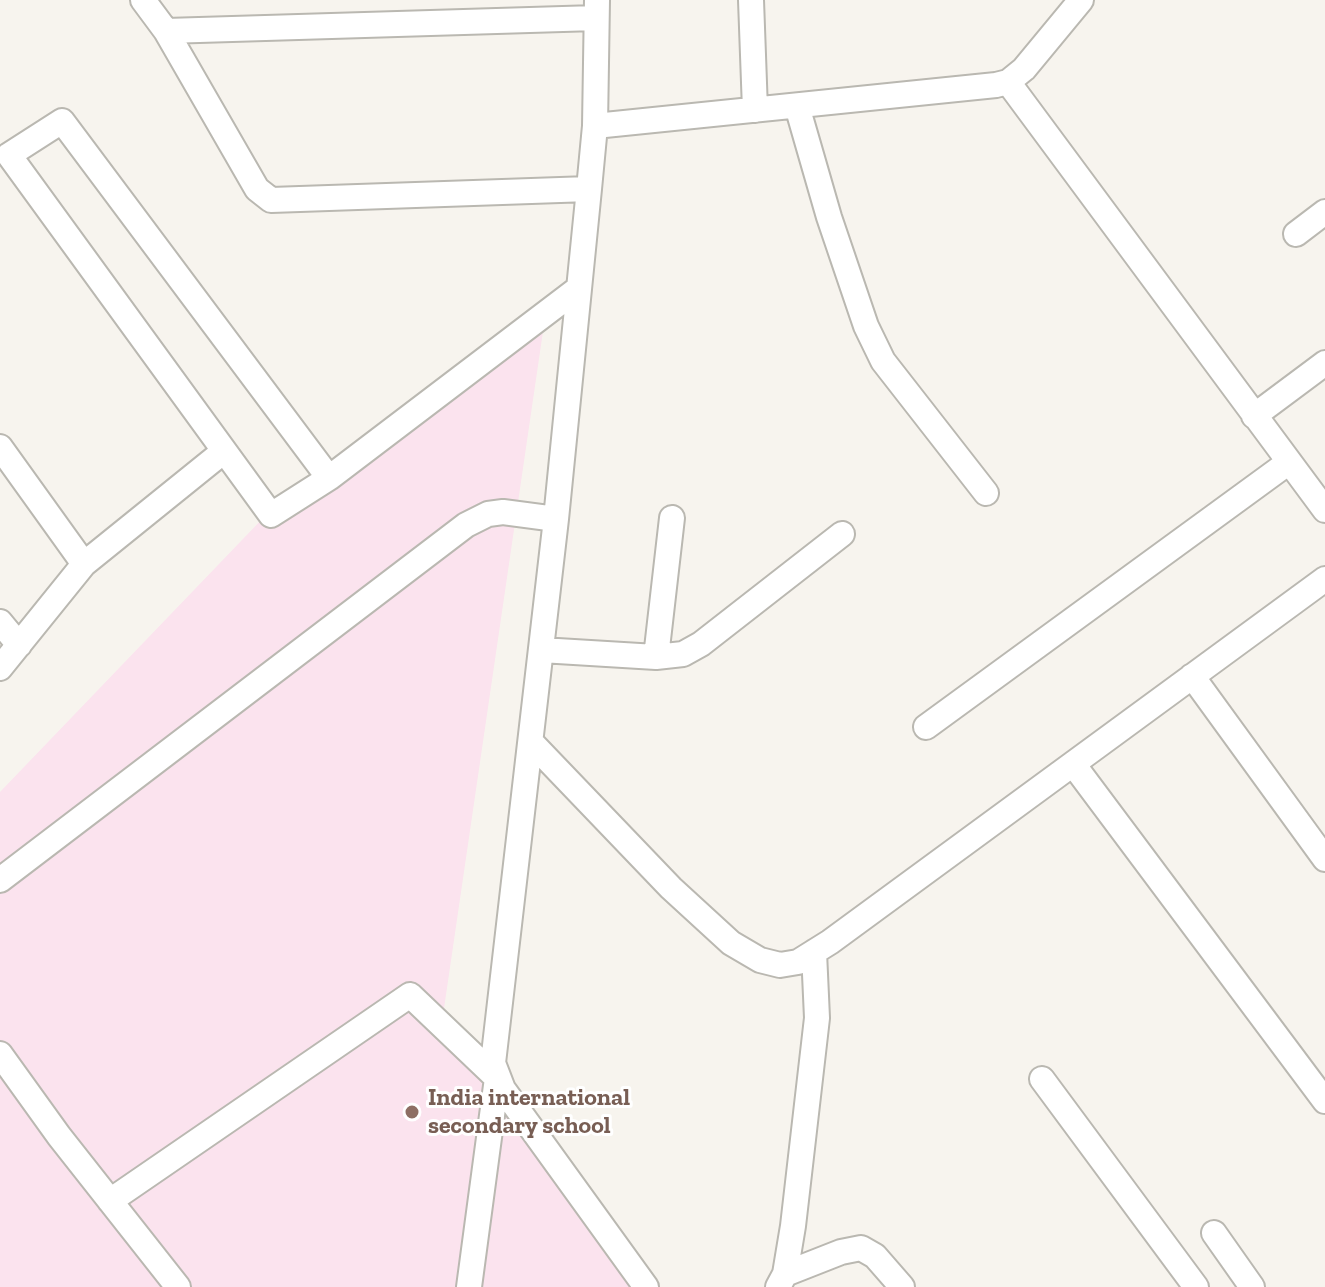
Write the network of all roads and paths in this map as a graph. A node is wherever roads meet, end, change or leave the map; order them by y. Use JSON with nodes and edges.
{"nodes":[{"id":1,"x":143,"y":0,"type":"edge"},
{"id":2,"x":751,"y":0,"type":"edge"},
{"id":3,"x":1081,"y":0,"type":"edge"},
{"id":4,"x":597,"y":9,"type":"edge"},
{"id":5,"x":166,"y":31,"type":"junction"},
{"id":6,"x":1008,"y":82,"type":"junction"},
{"id":7,"x":797,"y":106,"type":"junction"},
{"id":8,"x":755,"y":110,"type":"junction"},
{"id":9,"x":595,"y":126,"type":"junction"},
{"id":10,"x":589,"y":189,"type":"junction"},
{"id":11,"x":1325,"y":212,"type":"edge"},
{"id":12,"x":1296,"y":234,"type":"dead end"},
{"id":13,"x":579,"y":288,"type":"junction"},
{"id":14,"x":1325,"y":363,"type":"edge"},
{"id":15,"x":1254,"y":416,"type":"junction"},
{"id":16,"x":0,"y":447,"type":"edge"},
{"id":17,"x":224,"y":451,"type":"junction"},
{"id":18,"x":1289,"y":462,"type":"junction"},
{"id":19,"x":329,"y":478,"type":"junction"},
{"id":20,"x":986,"y":493,"type":"dead end"},
{"id":21,"x":1325,"y":510,"type":"edge"},
{"id":22,"x":672,"y":518,"type":"dead end"},
{"id":23,"x":556,"y":519,"type":"junction"},
{"id":24,"x":842,"y":534,"type":"dead end"},
{"id":25,"x":84,"y":564,"type":"junction"},
{"id":26,"x":1325,"y":579,"type":"edge"},
{"id":27,"x":0,"y":622,"type":"edge"},
{"id":28,"x":19,"y":645,"type":"junction"},
{"id":29,"x":541,"y":650,"type":"junction"},
{"id":30,"x":656,"y":657,"type":"junction"},
{"id":31,"x":0,"y":668,"type":"edge"},
{"id":32,"x":1192,"y":676,"type":"junction"},
{"id":33,"x":926,"y":727,"type":"dead end"},
{"id":34,"x":531,"y":742,"type":"junction"},
{"id":35,"x":1073,"y":764,"type":"junction"},
{"id":36,"x":1325,"y":859,"type":"edge"},
{"id":37,"x":0,"y":880,"type":"edge"},
{"id":38,"x":814,"y":952,"type":"junction"},
{"id":39,"x":0,"y":1054,"type":"edge"},
{"id":40,"x":497,"y":1078,"type":"junction"},
{"id":41,"x":1042,"y":1079,"type":"dead end"},
{"id":42,"x":1325,"y":1101,"type":"edge"},
{"id":43,"x":110,"y":1201,"type":"junction"},
{"id":44,"x":1214,"y":1233,"type":"dead end"},
{"id":45,"x":782,"y":1280,"type":"edge"},
{"id":46,"x":178,"y":1287,"type":"edge"},
{"id":47,"x":469,"y":1287,"type":"edge"},
{"id":48,"x":646,"y":1287,"type":"edge"},
{"id":49,"x":902,"y":1287,"type":"edge"},
{"id":50,"x":1196,"y":1287,"type":"edge"},
{"id":51,"x":1252,"y":1287,"type":"edge"}],
"edges":[{"from":1,"to":5,"type":"street"},
{"from":2,"to":8,"type":"street"},
{"from":3,"to":6,"type":"street"},
{"from":4,"to":5,"type":"street"},
{"from":4,"to":9,"type":"street"},
{"from":5,"to":10,"type":"street"},
{"from":6,"to":7,"type":"street"},
{"from":6,"to":15,"type":"street"},
{"from":7,"to":8,"type":"street"},
{"from":7,"to":20,"type":"street"},
{"from":8,"to":9,"type":"street"},
{"from":9,"to":10,"type":"street"},
{"from":10,"to":13,"type":"street"},
{"from":11,"to":12,"type":"street"},
{"from":13,"to":19,"type":"street"},
{"from":13,"to":23,"type":"street"},
{"from":14,"to":15,"type":"street"},
{"from":15,"to":18,"type":"street"},
{"from":16,"to":25,"type":"street"},
{"from":17,"to":19,"type":"street"},
{"from":17,"to":19,"type":"street"},
{"from":17,"to":25,"type":"street"},
{"from":18,"to":21,"type":"street"},
{"from":18,"to":33,"type":"street"},
{"from":22,"to":30,"type":"street"},
{"from":23,"to":29,"type":"street"},
{"from":23,"to":37,"type":"street"},
{"from":24,"to":30,"type":"street"},
{"from":25,"to":28,"type":"street"},
{"from":26,"to":32,"type":"street"},
{"from":27,"to":28,"type":"street"},
{"from":28,"to":31,"type":"street"},
{"from":29,"to":30,"type":"street"},
{"from":29,"to":34,"type":"street"},
{"from":32,"to":35,"type":"street"},
{"from":32,"to":36,"type":"street"},
{"from":34,"to":38,"type":"street"},
{"from":34,"to":40,"type":"street"},
{"from":35,"to":38,"type":"street"},
{"from":35,"to":42,"type":"street"},
{"from":38,"to":45,"type":"street"},
{"from":39,"to":43,"type":"street"},
{"from":40,"to":43,"type":"street"},
{"from":40,"to":47,"type":"street"},
{"from":40,"to":48,"type":"street"},
{"from":41,"to":50,"type":"street"},
{"from":43,"to":46,"type":"street"},
{"from":44,"to":51,"type":"street"},
{"from":45,"to":49,"type":"street"}]}
